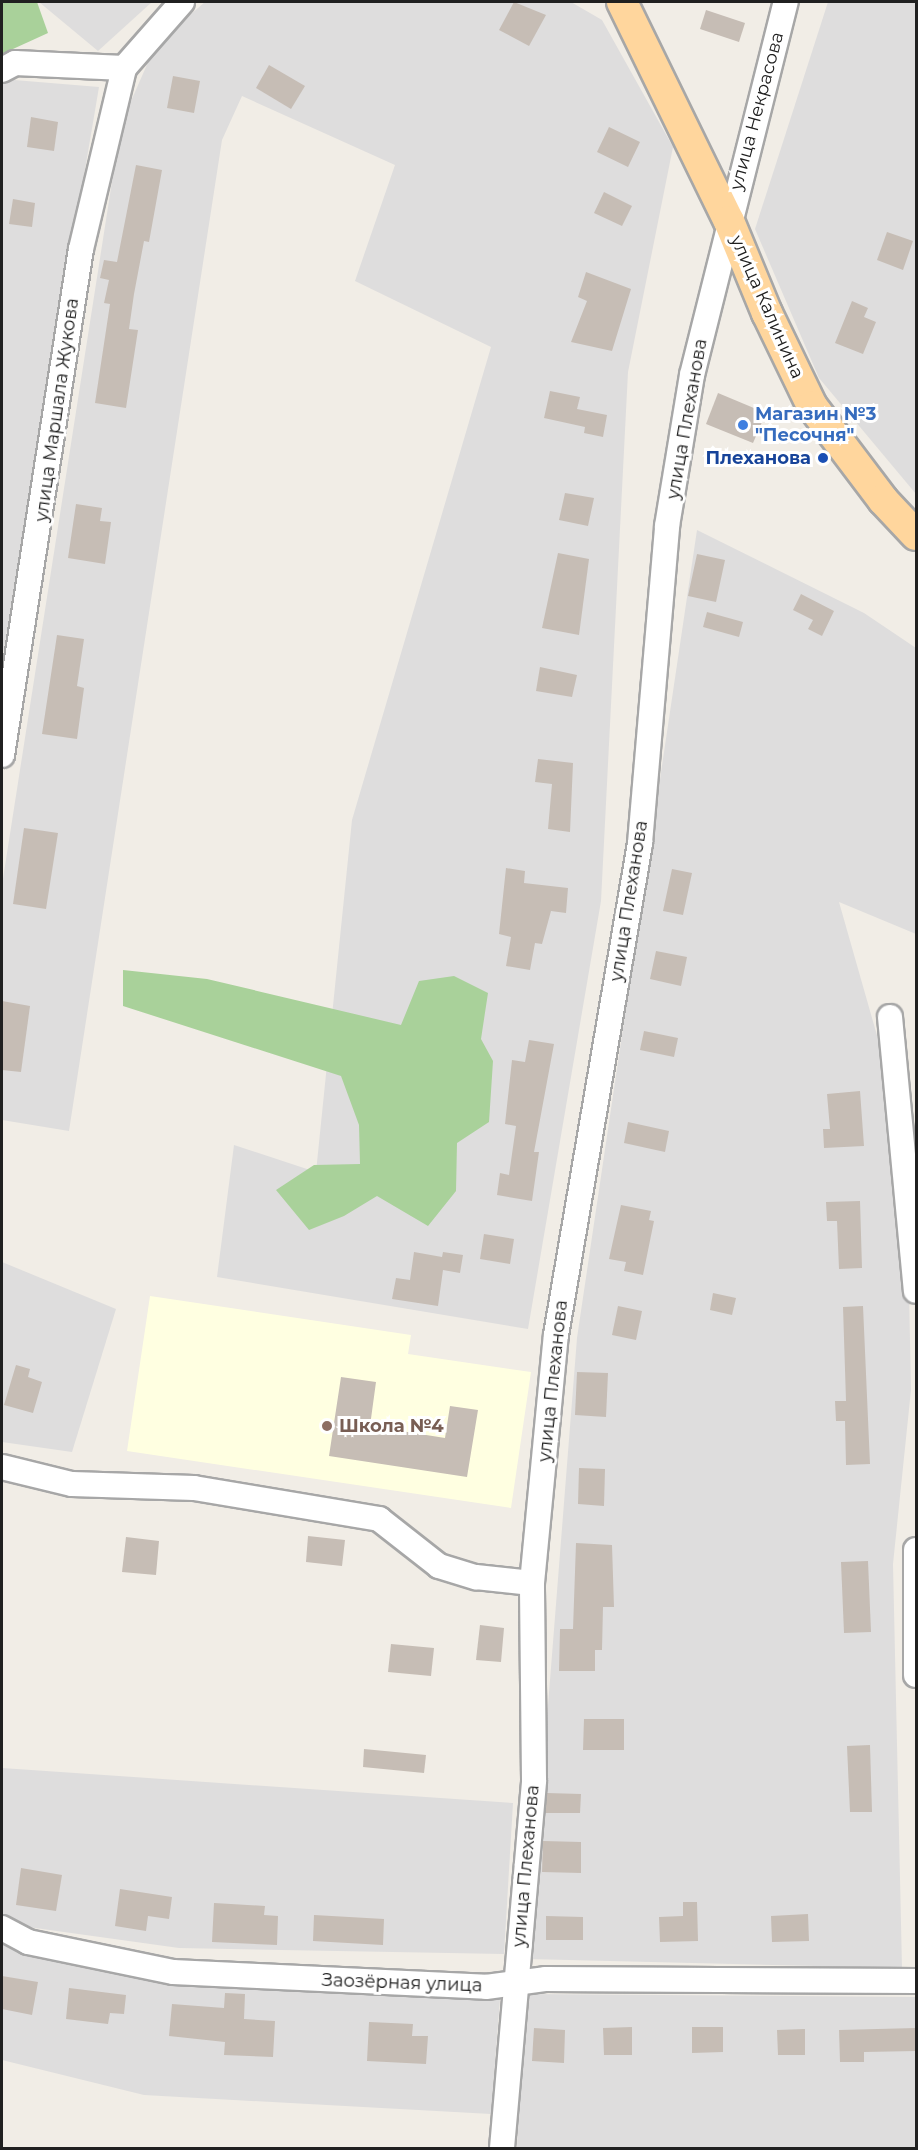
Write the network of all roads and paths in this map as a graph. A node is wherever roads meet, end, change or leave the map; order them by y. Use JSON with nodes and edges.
{"nodes":[{"id":1,"x":182,"y":2,"type":"edge"},
{"id":2,"x":622,"y":2,"type":"edge"},
{"id":3,"x":786,"y":2,"type":"edge"},
{"id":4,"x":124,"y":68,"type":"junction"},
{"id":5,"x":2,"y":70,"type":"edge"},
{"id":6,"x":729,"y":220,"type":"junction"},
{"id":7,"x":916,"y":535,"type":"edge"},
{"id":8,"x":2,"y":755,"type":"edge"},
{"id":9,"x":890,"y":1017,"type":"dead end"},
{"id":10,"x":916,"y":1291,"type":"edge"},
{"id":11,"x":2,"y":1467,"type":"edge"},
{"id":12,"x":916,"y":1550,"type":"edge"},
{"id":13,"x":531,"y":1583,"type":"junction"},
{"id":14,"x":916,"y":1675,"type":"edge"},
{"id":15,"x":2,"y":1928,"type":"edge"},
{"id":16,"x":916,"y":1982,"type":"edge"},
{"id":17,"x":516,"y":1983,"type":"junction"},
{"id":18,"x":502,"y":2148,"type":"edge"}],
"edges":[{"from":1,"to":4,"type":"street"},
{"from":2,"to":6,"type":"main road","name":"улица Калинина"},
{"from":3,"to":6,"type":"street","name":"улица Некрасова"},
{"from":4,"to":5,"type":"street"},
{"from":4,"to":8,"type":"street","name":"улица Маршала Жукова"},
{"from":6,"to":7,"type":"main road","name":"улица Калинина"},
{"from":6,"to":13,"type":"street","name":"улица Плеханова"},
{"from":9,"to":10,"type":"street"},
{"from":11,"to":13,"type":"street"},
{"from":12,"to":14,"type":"street"},
{"from":13,"to":17,"type":"street","name":"улица Плеханова"},
{"from":15,"to":17,"type":"street","name":"Заозёрная улица"},
{"from":16,"to":17,"type":"street","name":"Заозёрная улица"},
{"from":17,"to":18,"type":"street","name":"улица Плеханова"}]}
